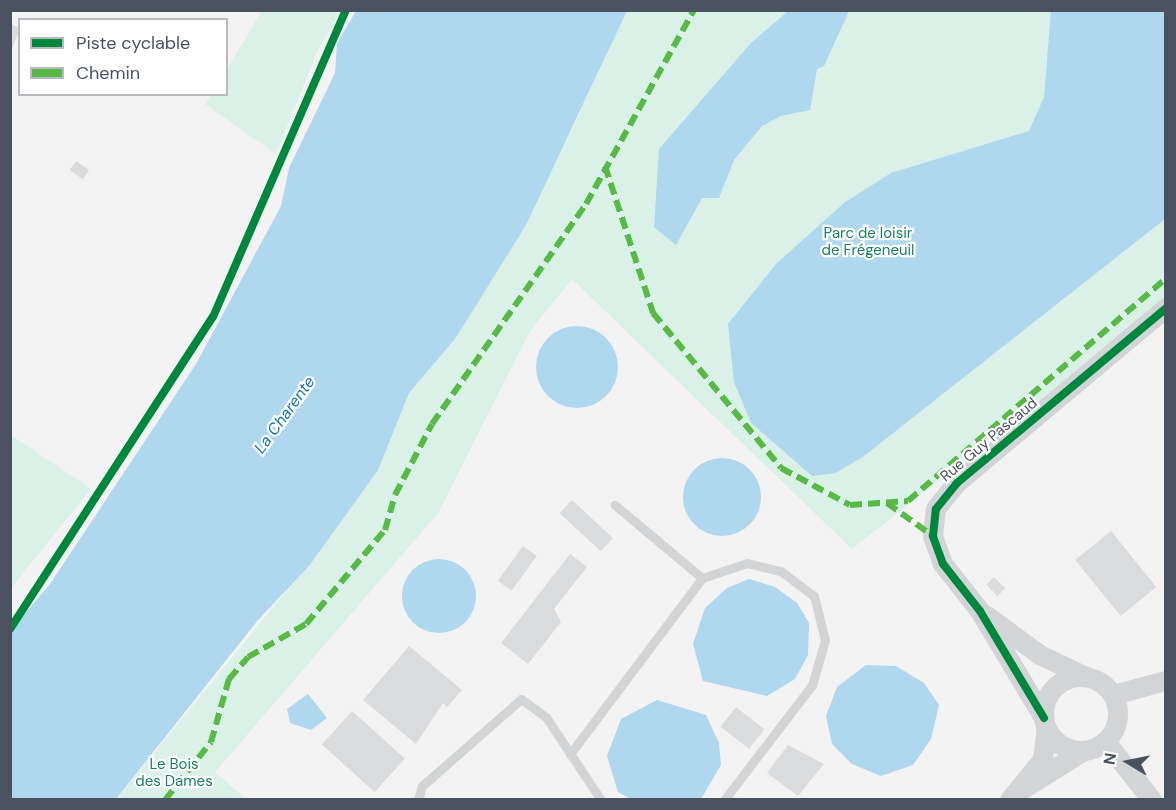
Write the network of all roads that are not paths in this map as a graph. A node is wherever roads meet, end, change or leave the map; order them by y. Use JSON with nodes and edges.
{"nodes":[{"id":1,"x":1166,"y":308,"type":"edge"},
{"id":2,"x":615,"y":505,"type":"dead end"},
{"id":3,"x":702,"y":578,"type":"junction"},
{"id":4,"x":980,"y":611,"type":"junction"},
{"id":5,"x":1086,"y":677,"type":"junction"},
{"id":6,"x":1166,"y":681,"type":"edge"},
{"id":7,"x":1114,"y":695,"type":"junction"},
{"id":8,"x":1046,"y":724,"type":"junction"},
{"id":9,"x":1106,"y":742,"type":"junction"},
{"id":10,"x":1084,"y":751,"type":"junction"},
{"id":11,"x":570,"y":754,"type":"junction"},
{"id":12,"x":1015,"y":795,"type":"edge"},
{"id":13,"x":418,"y":800,"type":"edge"},
{"id":14,"x":601,"y":800,"type":"edge"},
{"id":15,"x":724,"y":800,"type":"edge"},
{"id":16,"x":1152,"y":800,"type":"edge"}],
"edges":[{"from":1,"to":4,"type":"street","name":"Rue Guy Pascaud"},
{"from":2,"to":3,"type":"lane"},
{"from":3,"to":11,"type":"lane"},
{"from":3,"to":15,"type":"lane"},
{"from":4,"to":5,"type":"street","name":"Rue Guy Pascaud"},
{"from":4,"to":8,"type":"street","name":"Rue Guy Pascaud"},
{"from":5,"to":7,"type":"street"},
{"from":5,"to":8,"type":"street"},
{"from":6,"to":7,"type":"street"},
{"from":7,"to":9,"type":"street"},
{"from":8,"to":10,"type":"street"},
{"from":8,"to":12,"type":"street"},
{"from":9,"to":10,"type":"street"},
{"from":9,"to":16,"type":"street"},
{"from":10,"to":12,"type":"street"},
{"from":11,"to":13,"type":"lane"},
{"from":11,"to":14,"type":"lane"}]}
